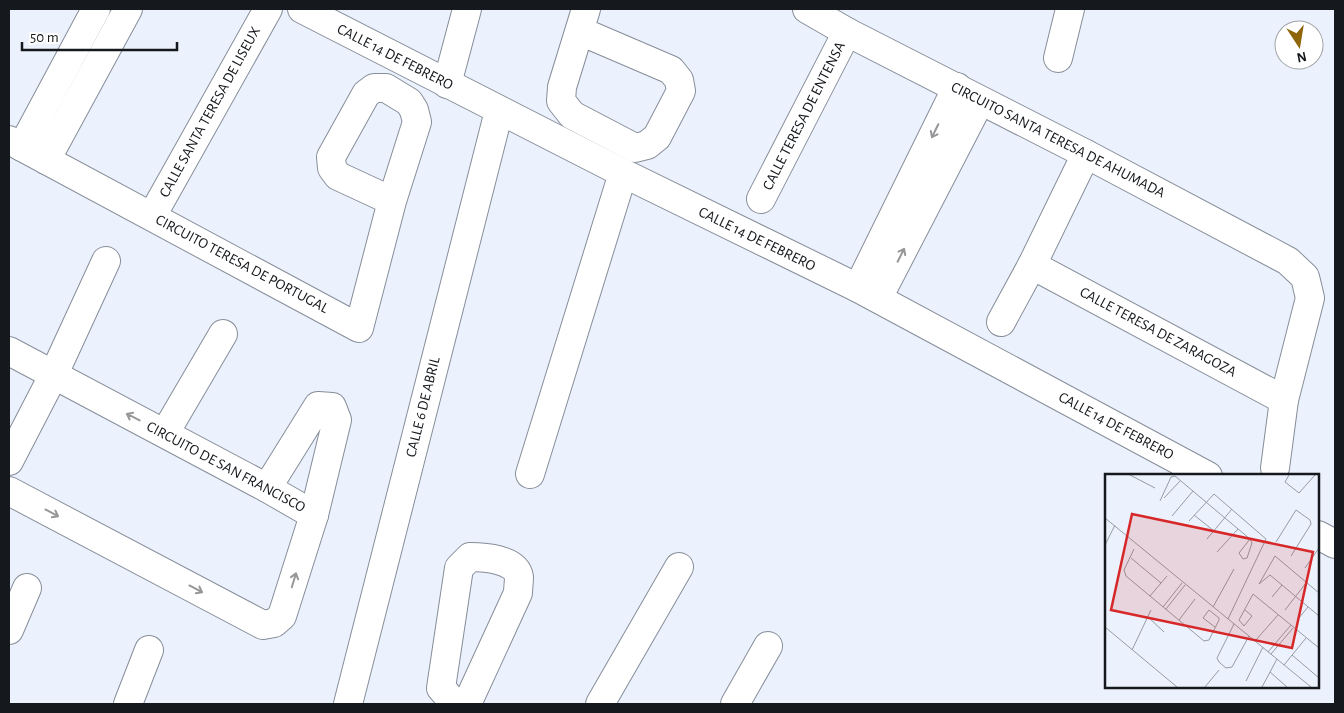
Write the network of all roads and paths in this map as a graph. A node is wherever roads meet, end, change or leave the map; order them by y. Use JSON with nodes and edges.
{"nodes":[{"id":1,"x":96,"y":9,"type":"edge"},
{"id":2,"x":128,"y":9,"type":"edge"},
{"id":3,"x":268,"y":9,"type":"edge"},
{"id":4,"x":302,"y":9,"type":"edge"},
{"id":5,"x":467,"y":9,"type":"edge"},
{"id":6,"x":807,"y":9,"type":"edge"},
{"id":7,"x":1070,"y":9,"type":"edge"},
{"id":8,"x":328,"y":15,"type":"edge"},
{"id":9,"x":583,"y":20,"type":"edge"},
{"id":10,"x":847,"y":32,"type":"junction"},
{"id":11,"x":1058,"y":58,"type":"dead end"},
{"id":12,"x":446,"y":84,"type":"junction"},
{"id":13,"x":957,"y":87,"type":"junction"},
{"id":14,"x":980,"y":101,"type":"junction"},
{"id":15,"x":499,"y":110,"type":"junction"},
{"id":16,"x":15,"y":143,"type":"edge"},
{"id":17,"x":1086,"y":154,"type":"junction"},
{"id":18,"x":46,"y":160,"type":"junction"},
{"id":19,"x":623,"y":174,"type":"junction"},
{"id":20,"x":761,"y":200,"type":"dead end"},
{"id":21,"x":392,"y":201,"type":"dead end"},
{"id":22,"x":152,"y":216,"type":"junction"},
{"id":23,"x":106,"y":261,"type":"dead end"},
{"id":24,"x":1032,"y":265,"type":"junction"},
{"id":25,"x":868,"y":293,"type":"junction"},
{"id":26,"x":1001,"y":322,"type":"dead end"},
{"id":27,"x":224,"y":334,"type":"dead end"},
{"id":28,"x":9,"y":351,"type":"edge"},
{"id":29,"x":53,"y":376,"type":"junction"},
{"id":30,"x":1284,"y":400,"type":"junction"},
{"id":31,"x":165,"y":434,"type":"junction"},
{"id":32,"x":9,"y":461,"type":"edge"},
{"id":33,"x":1275,"y":468,"type":"dead end"},
{"id":34,"x":530,"y":474,"type":"dead end"},
{"id":35,"x":1204,"y":474,"type":"edge"},
{"id":36,"x":268,"y":488,"type":"junction"},
{"id":37,"x":9,"y":491,"type":"edge"},
{"id":38,"x":314,"y":515,"type":"junction"},
{"id":39,"x":1319,"y":536,"type":"edge"},
{"id":40,"x":1335,"y":544,"type":"edge"},
{"id":41,"x":678,"y":568,"type":"dead end"},
{"id":42,"x":27,"y":588,"type":"dead end"},
{"id":43,"x":9,"y":630,"type":"edge"},
{"id":44,"x":768,"y":646,"type":"dead end"},
{"id":45,"x":148,"y":650,"type":"dead end"},
{"id":46,"x":128,"y":704,"type":"edge"},
{"id":47,"x":348,"y":704,"type":"edge"},
{"id":48,"x":455,"y":704,"type":"edge"},
{"id":49,"x":466,"y":704,"type":"edge"},
{"id":50,"x":600,"y":704,"type":"edge"},
{"id":51,"x":735,"y":704,"type":"edge"}],
"edges":[{"from":1,"to":16,"type":"street"},
{"from":2,"to":18,"type":"street"},
{"from":3,"to":22,"type":"street","name":"CALLE SANTA TERESA DE LISEUX"},
{"from":4,"to":8,"type":"street","name":"CALLE 14 DE FEBRERO"},
{"from":5,"to":12,"type":"street"},
{"from":6,"to":10,"type":"street","name":"CIRCUITO SANTA TERESA DE AHUMADA"},
{"from":7,"to":11,"type":"street"},
{"from":8,"to":12,"type":"street","name":"CALLE 14 DE FEBRERO"},
{"from":9,"to":9,"type":"street"},
{"from":10,"to":13,"type":"street","name":"CIRCUITO SANTA TERESA DE AHUMADA"},
{"from":10,"to":20,"type":"street","name":"CALLE TERESA DE ENTENSA"},
{"from":12,"to":15,"type":"street","name":"CALLE 14 DE FEBRERO"},
{"from":13,"to":14,"type":"street","name":"CIRCUITO SANTA TERESA DE AHUMADA"},
{"from":13,"to":25,"type":"street","one_way":true},
{"from":14,"to":17,"type":"street","name":"CIRCUITO SANTA TERESA DE AHUMADA"},
{"from":25,"to":14,"type":"street","one_way":true},
{"from":15,"to":19,"type":"street","name":"CALLE 14 DE FEBRERO"},
{"from":15,"to":47,"type":"street","name":"CALLE 6 DE ABRIL"},
{"from":16,"to":18,"type":"street","name":"CIRCUITO TERESA DE PORTUGAL"},
{"from":17,"to":24,"type":"street"},
{"from":17,"to":30,"type":"street","name":"CIRCUITO SANTA TERESA DE AHUMADA"},
{"from":18,"to":22,"type":"street","name":"CIRCUITO TERESA DE PORTUGAL"},
{"from":19,"to":25,"type":"street","name":"CALLE 14 DE FEBRERO"},
{"from":19,"to":34,"type":"street"},
{"from":21,"to":22,"type":"street","name":"CIRCUITO TERESA DE PORTUGAL"},
{"from":23,"to":29,"type":"street"},
{"from":24,"to":26,"type":"street"},
{"from":24,"to":30,"type":"street","name":"CALLE TERESA DE ZARAGOZA"},
{"from":25,"to":35,"type":"street","name":"CALLE 14 DE FEBRERO"},
{"from":27,"to":31,"type":"street"},
{"from":28,"to":29,"type":"street","name":"CIRCUITO DE SAN FRANCISCO"},
{"from":31,"to":29,"type":"street","name":"CIRCUITO DE SAN FRANCISCO","one_way":true},
{"from":29,"to":32,"type":"street"},
{"from":30,"to":33,"type":"street"},
{"from":31,"to":36,"type":"street","name":"CIRCUITO DE SAN FRANCISCO"},
{"from":36,"to":38,"type":"street","name":"CIRCUITO DE SAN FRANCISCO"},
{"from":36,"to":38,"type":"street"},
{"from":37,"to":38,"type":"street","name":"CIRCUITO DE SAN FRANCISCO","one_way":true},
{"from":39,"to":40,"type":"street"},
{"from":41,"to":50,"type":"street"},
{"from":42,"to":43,"type":"street"},
{"from":44,"to":51,"type":"street"},
{"from":45,"to":46,"type":"street"},
{"from":48,"to":49,"type":"street"}]}
